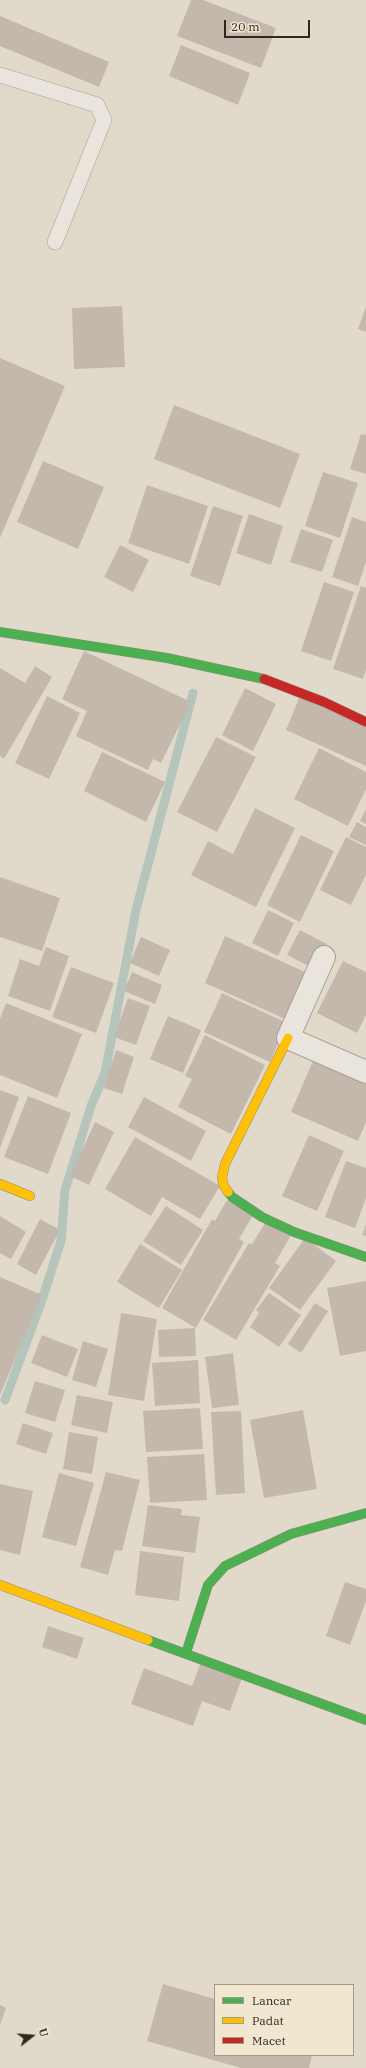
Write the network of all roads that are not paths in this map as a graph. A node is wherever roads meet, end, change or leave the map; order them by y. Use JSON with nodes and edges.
{"nodes":[{"id":1,"x":0,"y":75,"type":"edge"},
{"id":2,"x":56,"y":242,"type":"dead end"},
{"id":3,"x":0,"y":632,"type":"edge"},
{"id":4,"x":366,"y":722,"type":"edge"},
{"id":5,"x":324,"y":957,"type":"dead end"},
{"id":6,"x":288,"y":1038,"type":"junction"},
{"id":7,"x":366,"y":1072,"type":"edge"},
{"id":8,"x":0,"y":1184,"type":"edge"},
{"id":9,"x":30,"y":1196,"type":"dead end"},
{"id":10,"x":366,"y":1256,"type":"edge"},
{"id":11,"x":366,"y":1513,"type":"edge"},
{"id":12,"x":0,"y":1586,"type":"edge"},
{"id":13,"x":186,"y":1653,"type":"junction"},
{"id":14,"x":366,"y":1720,"type":"edge"}],
"edges":[{"from":1,"to":2,"type":"lane"},
{"from":3,"to":4,"type":"street"},
{"from":5,"to":6,"type":"street"},
{"from":6,"to":7,"type":"street"},
{"from":6,"to":10,"type":"street"},
{"from":8,"to":9,"type":"street"},
{"from":11,"to":13,"type":"street"},
{"from":12,"to":13,"type":"street"},
{"from":13,"to":14,"type":"street"}]}
